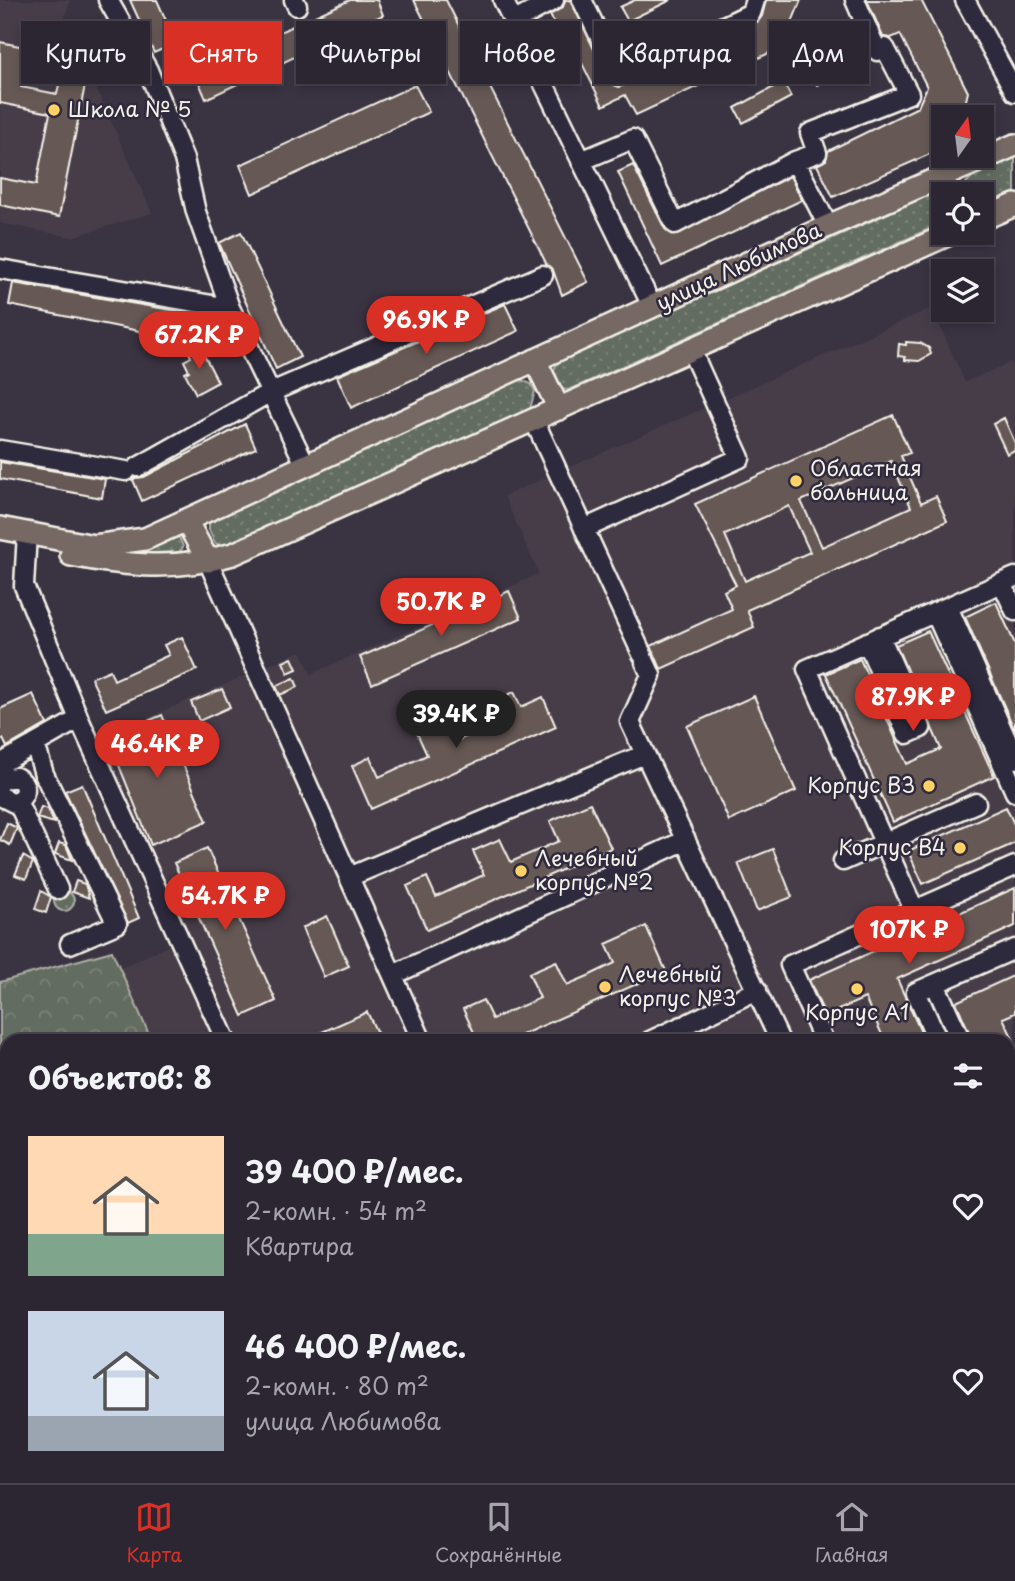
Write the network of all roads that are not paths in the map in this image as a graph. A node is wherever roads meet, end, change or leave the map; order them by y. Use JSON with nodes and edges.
{"nodes":[{"id":1,"x":108,"y":0,"type":"edge"},
{"id":2,"x":503,"y":0,"type":"edge"},
{"id":3,"x":554,"y":0,"type":"edge"},
{"id":4,"x":582,"y":0,"type":"edge"},
{"id":5,"x":755,"y":0,"type":"edge"},
{"id":6,"x":855,"y":0,"type":"edge"},
{"id":7,"x":965,"y":0,"type":"edge"},
{"id":8,"x":515,"y":21,"type":"joint"},
{"id":9,"x":545,"y":84,"type":"edge"},
{"id":10,"x":1015,"y":92,"type":"edge"},
{"id":11,"x":1015,"y":145,"type":"edge"},
{"id":12,"x":582,"y":160,"type":"junction"},
{"id":13,"x":795,"y":161,"type":"junction"},
{"id":14,"x":952,"y":182,"type":"edge"},
{"id":15,"x":931,"y":191,"type":"edge"},
{"id":16,"x":1015,"y":205,"type":"edge"},
{"id":17,"x":994,"y":214,"type":"edge"},
{"id":18,"x":828,"y":226,"type":"junction"},
{"id":19,"x":931,"y":242,"type":"edge"},
{"id":20,"x":0,"y":269,"type":"edge"},
{"id":21,"x":543,"y":275,"type":"dead end"},
{"id":22,"x":652,"y":306,"type":"junction"},
{"id":23,"x":229,"y":308,"type":"junction"},
{"id":24,"x":691,"y":350,"type":"junction"},
{"id":25,"x":535,"y":360,"type":"junction"},
{"id":26,"x":270,"y":393,"type":"junction"},
{"id":27,"x":559,"y":409,"type":"junction"},
{"id":28,"x":534,"y":420,"type":"junction"},
{"id":29,"x":0,"y":450,"type":"edge"},
{"id":30,"x":306,"y":466,"type":"junction"},
{"id":31,"x":186,"y":520,"type":"junction"},
{"id":32,"x":0,"y":528,"type":"edge"},
{"id":33,"x":584,"y":529,"type":"junction"},
{"id":34,"x":26,"y":540,"type":"junction"},
{"id":35,"x":0,"y":541,"type":"edge"},
{"id":36,"x":208,"y":561,"type":"junction"},
{"id":37,"x":1009,"y":580,"type":"edge"},
{"id":38,"x":941,"y":609,"type":"junction"},
{"id":39,"x":1015,"y":611,"type":"edge"},
{"id":40,"x":79,"y":719,"type":"junction"},
{"id":41,"x":35,"y":744,"type":"junction"},
{"id":42,"x":645,"y":754,"type":"junction"},
{"id":43,"x":1015,"y":759,"type":"edge"},
{"id":44,"x":7,"y":774,"type":"edge"},
{"id":45,"x":44,"y":774,"type":"junction"},
{"id":46,"x":1015,"y":792,"type":"edge"},
{"id":47,"x":976,"y":803,"type":"dead end"},
{"id":48,"x":18,"y":808,"type":"edge"},
{"id":49,"x":686,"y":841,"type":"junction"},
{"id":50,"x":884,"y":843,"type":"junction"},
{"id":51,"x":53,"y":846,"type":"dead end"},
{"id":52,"x":32,"y":847,"type":"junction"},
{"id":53,"x":843,"y":861,"type":"dead end"},
{"id":54,"x":1015,"y":866,"type":"edge"},
{"id":55,"x":349,"y":877,"type":"junction"},
{"id":56,"x":56,"y":884,"type":"dead end"},
{"id":57,"x":914,"y":910,"type":"junction"},
{"id":58,"x":70,"y":944,"type":"dead end"},
{"id":59,"x":1015,"y":949,"type":"edge"},
{"id":60,"x":393,"y":975,"type":"junction"},
{"id":61,"x":935,"y":984,"type":"junction"},
{"id":62,"x":757,"y":990,"type":"junction"},
{"id":63,"x":223,"y":1034,"type":"edge"},
{"id":64,"x":419,"y":1034,"type":"edge"},
{"id":65,"x":664,"y":1034,"type":"edge"},
{"id":66,"x":777,"y":1034,"type":"edge"},
{"id":67,"x":821,"y":1034,"type":"edge"},
{"id":68,"x":935,"y":1034,"type":"edge"},
{"id":69,"x":958,"y":1034,"type":"edge"}],
"edges":[{"from":1,"to":23,"type":"street"},
{"from":2,"to":8,"type":"street"},
{"from":3,"to":8,"type":"street"},
{"from":4,"to":5,"type":"street"},
{"from":6,"to":13,"type":"street"},
{"from":7,"to":10,"type":"street"},
{"from":9,"to":12,"type":"street"},
{"from":11,"to":14,"type":"main road","name":"улица Любимова"},
{"from":12,"to":13,"type":"street"},
{"from":12,"to":22,"type":"street"},
{"from":13,"to":18,"type":"street"},
{"from":15,"to":18,"type":"main road","name":"улица Любимова"},
{"from":16,"to":17,"type":"main road"},
{"from":18,"to":22,"type":"main road","name":"улица Любимова"},
{"from":19,"to":24,"type":"main road","name":"улица Любимова"},
{"from":20,"to":23,"type":"street"},
{"from":21,"to":26,"type":"street"},
{"from":22,"to":25,"type":"main road","name":"улица Любимова"},
{"from":23,"to":26,"type":"street"},
{"from":24,"to":27,"type":"main road","name":"улица Любимова"},
{"from":24,"to":33,"type":"street"},
{"from":25,"to":27,"type":"main road"},
{"from":25,"to":30,"type":"main road","name":"улица Любимова"},
{"from":26,"to":29,"type":"street"},
{"from":26,"to":30,"type":"street"},
{"from":27,"to":28,"type":"main road","name":"улица Любимова"},
{"from":28,"to":33,"type":"street"},
{"from":28,"to":36,"type":"main road","name":"улица Любимова"},
{"from":30,"to":31,"type":"main road","name":"улица Любимова"},
{"from":31,"to":34,"type":"main road","name":"улица Любимова"},
{"from":31,"to":36,"type":"main road"},
{"from":32,"to":34,"type":"main road","name":"улица Любимова"},
{"from":33,"to":42,"type":"street"},
{"from":34,"to":35,"type":"main road","name":"улица Любимова"},
{"from":34,"to":36,"type":"main road","name":"улица Любимова"},
{"from":34,"to":40,"type":"street"},
{"from":36,"to":55,"type":"street"},
{"from":37,"to":38,"type":"street"},
{"from":37,"to":39,"type":"street"},
{"from":38,"to":43,"type":"street"},
{"from":38,"to":46,"type":"street"},
{"from":38,"to":50,"type":"street"},
{"from":40,"to":41,"type":"street"},
{"from":40,"to":63,"type":"street"},
{"from":41,"to":44,"type":"street"},
{"from":41,"to":45,"type":"street"},
{"from":42,"to":49,"type":"street"},
{"from":42,"to":55,"type":"street"},
{"from":44,"to":45,"type":"street"},
{"from":44,"to":48,"type":"street"},
{"from":45,"to":58,"type":"street"},
{"from":47,"to":50,"type":"street"},
{"from":48,"to":52,"type":"street"},
{"from":49,"to":60,"type":"street"},
{"from":49,"to":62,"type":"street"},
{"from":50,"to":53,"type":"street"},
{"from":50,"to":57,"type":"street"},
{"from":51,"to":52,"type":"street"},
{"from":52,"to":56,"type":"street"},
{"from":54,"to":57,"type":"street"},
{"from":55,"to":60,"type":"street"},
{"from":57,"to":67,"type":"street"},
{"from":59,"to":61,"type":"street"},
{"from":60,"to":64,"type":"street"},
{"from":61,"to":68,"type":"street"},
{"from":61,"to":69,"type":"street"},
{"from":62,"to":65,"type":"street"},
{"from":62,"to":66,"type":"street"}]}
